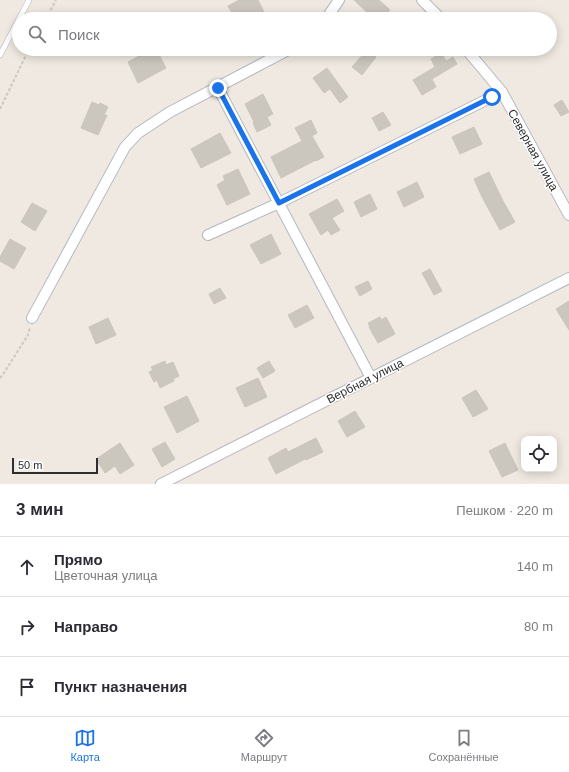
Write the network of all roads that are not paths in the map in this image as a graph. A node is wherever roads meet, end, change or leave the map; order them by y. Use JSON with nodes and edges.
{"nodes":[{"id":1,"x":30,"y":0,"type":"edge"},
{"id":2,"x":339,"y":0,"type":"edge"},
{"id":3,"x":422,"y":0,"type":"edge"},
{"id":4,"x":23,"y":12,"type":"edge"},
{"id":5,"x":331,"y":12,"type":"edge"},
{"id":6,"x":433,"y":12,"type":"edge"},
{"id":7,"x":12,"y":32,"type":"edge"},
{"id":8,"x":0,"y":55,"type":"edge"},
{"id":9,"x":277,"y":56,"type":"edge"},
{"id":10,"x":472,"y":56,"type":"edge"},
{"id":11,"x":218,"y":88,"type":"junction"},
{"id":12,"x":502,"y":92,"type":"junction"},
{"id":13,"x":279,"y":203,"type":"junction"},
{"id":14,"x":569,"y":215,"type":"edge"},
{"id":15,"x":208,"y":235,"type":"dead end"},
{"id":16,"x":569,"y":278,"type":"edge"},
{"id":17,"x":32,"y":318,"type":"road end"},
{"id":18,"x":371,"y":378,"type":"junction"},
{"id":19,"x":161,"y":484,"type":"edge"}],
"edges":[{"from":1,"to":4,"type":"lane"},
{"from":2,"to":5,"type":"street"},
{"from":3,"to":6,"type":"street"},
{"from":7,"to":8,"type":"lane"},
{"from":9,"to":11,"type":"street"},
{"from":10,"to":12,"type":"street","name":"Северная улица"},
{"from":11,"to":13,"type":"street"},
{"from":11,"to":17,"type":"street"},
{"from":12,"to":13,"type":"street"},
{"from":12,"to":14,"type":"street","name":"Северная улица"},
{"from":13,"to":15,"type":"street"},
{"from":13,"to":18,"type":"street"},
{"from":16,"to":18,"type":"street","name":"Вербная улица"},
{"from":18,"to":19,"type":"street","name":"Вербная улица"}]}
